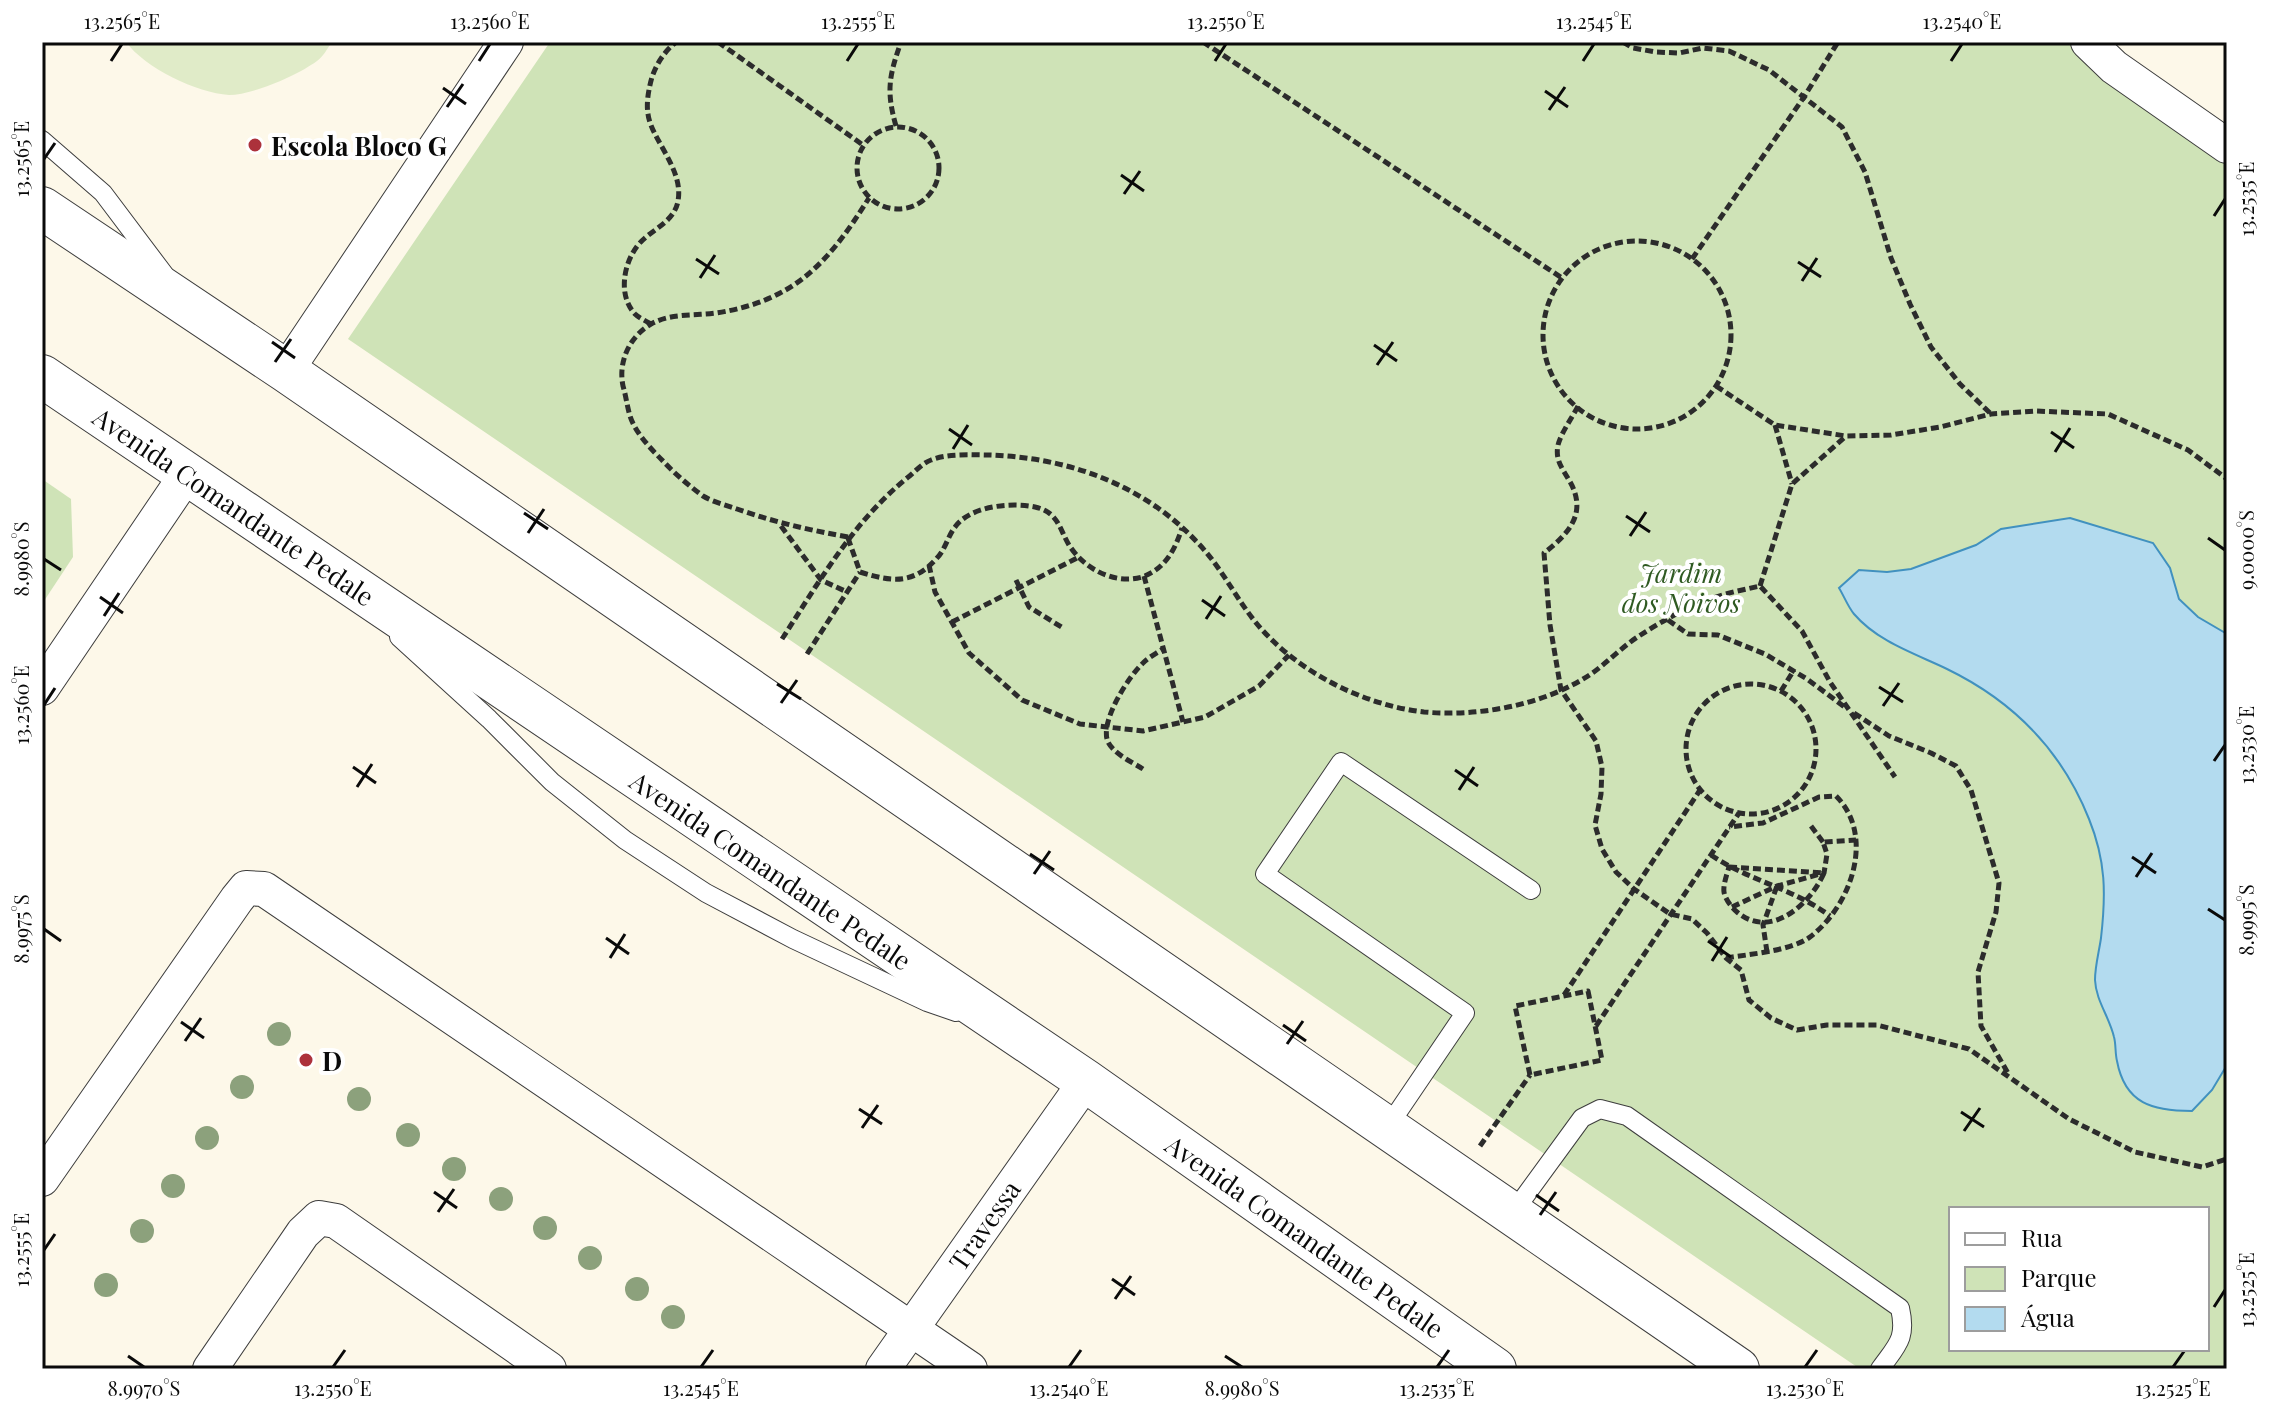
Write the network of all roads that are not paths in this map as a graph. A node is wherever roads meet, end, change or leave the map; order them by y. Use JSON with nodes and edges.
{"nodes":[{"id":1,"x":506,"y":42,"type":"edge"},
{"id":2,"x":2088,"y":42,"type":"edge"},
{"id":3,"x":42,"y":140,"type":"edge"},
{"id":4,"x":2227,"y":146,"type":"edge"},
{"id":5,"x":42,"y":208,"type":"edge"},
{"id":6,"x":189,"y":308,"type":"junction"},
{"id":7,"x":286,"y":371,"type":"junction"},
{"id":8,"x":42,"y":376,"type":"edge"},
{"id":9,"x":187,"y":474,"type":"junction"},
{"id":10,"x":343,"y":581,"type":"junction"},
{"id":11,"x":42,"y":688,"type":"edge"},
{"id":12,"x":1531,"y":890,"type":"dead end"},
{"id":13,"x":1013,"y":1033,"type":"junction"},
{"id":14,"x":1086,"y":1081,"type":"junction"},
{"id":15,"x":1387,"y":1128,"type":"junction"},
{"id":16,"x":42,"y":1179,"type":"edge"},
{"id":17,"x":1512,"y":1214,"type":"junction"},
{"id":18,"x":910,"y":1329,"type":"junction"},
{"id":19,"x":210,"y":1369,"type":"edge"},
{"id":20,"x":549,"y":1369,"type":"edge"},
{"id":21,"x":883,"y":1369,"type":"edge"},
{"id":22,"x":970,"y":1369,"type":"edge"},
{"id":23,"x":1495,"y":1369,"type":"edge"},
{"id":24,"x":1738,"y":1369,"type":"edge"},
{"id":25,"x":1880,"y":1369,"type":"edge"}],
"edges":[{"from":1,"to":7,"type":"street"},
{"from":2,"to":4,"type":"street"},
{"from":3,"to":6,"type":"lane"},
{"from":5,"to":6,"type":"street"},
{"from":6,"to":7,"type":"street"},
{"from":7,"to":15,"type":"street"},
{"from":8,"to":9,"type":"street","name":"Avenida Comandante Pedale"},
{"from":9,"to":10,"type":"street","name":"Avenida Comandante Pedale"},
{"from":9,"to":11,"type":"street"},
{"from":10,"to":13,"type":"street","name":"Avenida Comandante Pedale"},
{"from":10,"to":13,"type":"lane"},
{"from":12,"to":15,"type":"lane"},
{"from":13,"to":14,"type":"street","name":"Avenida Comandante Pedale"},
{"from":14,"to":18,"type":"street","name":"Travessa"},
{"from":14,"to":23,"type":"street","name":"Avenida Comandante Pedale"},
{"from":15,"to":17,"type":"street"},
{"from":16,"to":18,"type":"street"},
{"from":17,"to":24,"type":"street"},
{"from":17,"to":25,"type":"lane"},
{"from":18,"to":21,"type":"street","name":"Travessa"},
{"from":18,"to":22,"type":"street"},
{"from":19,"to":20,"type":"street"}]}
